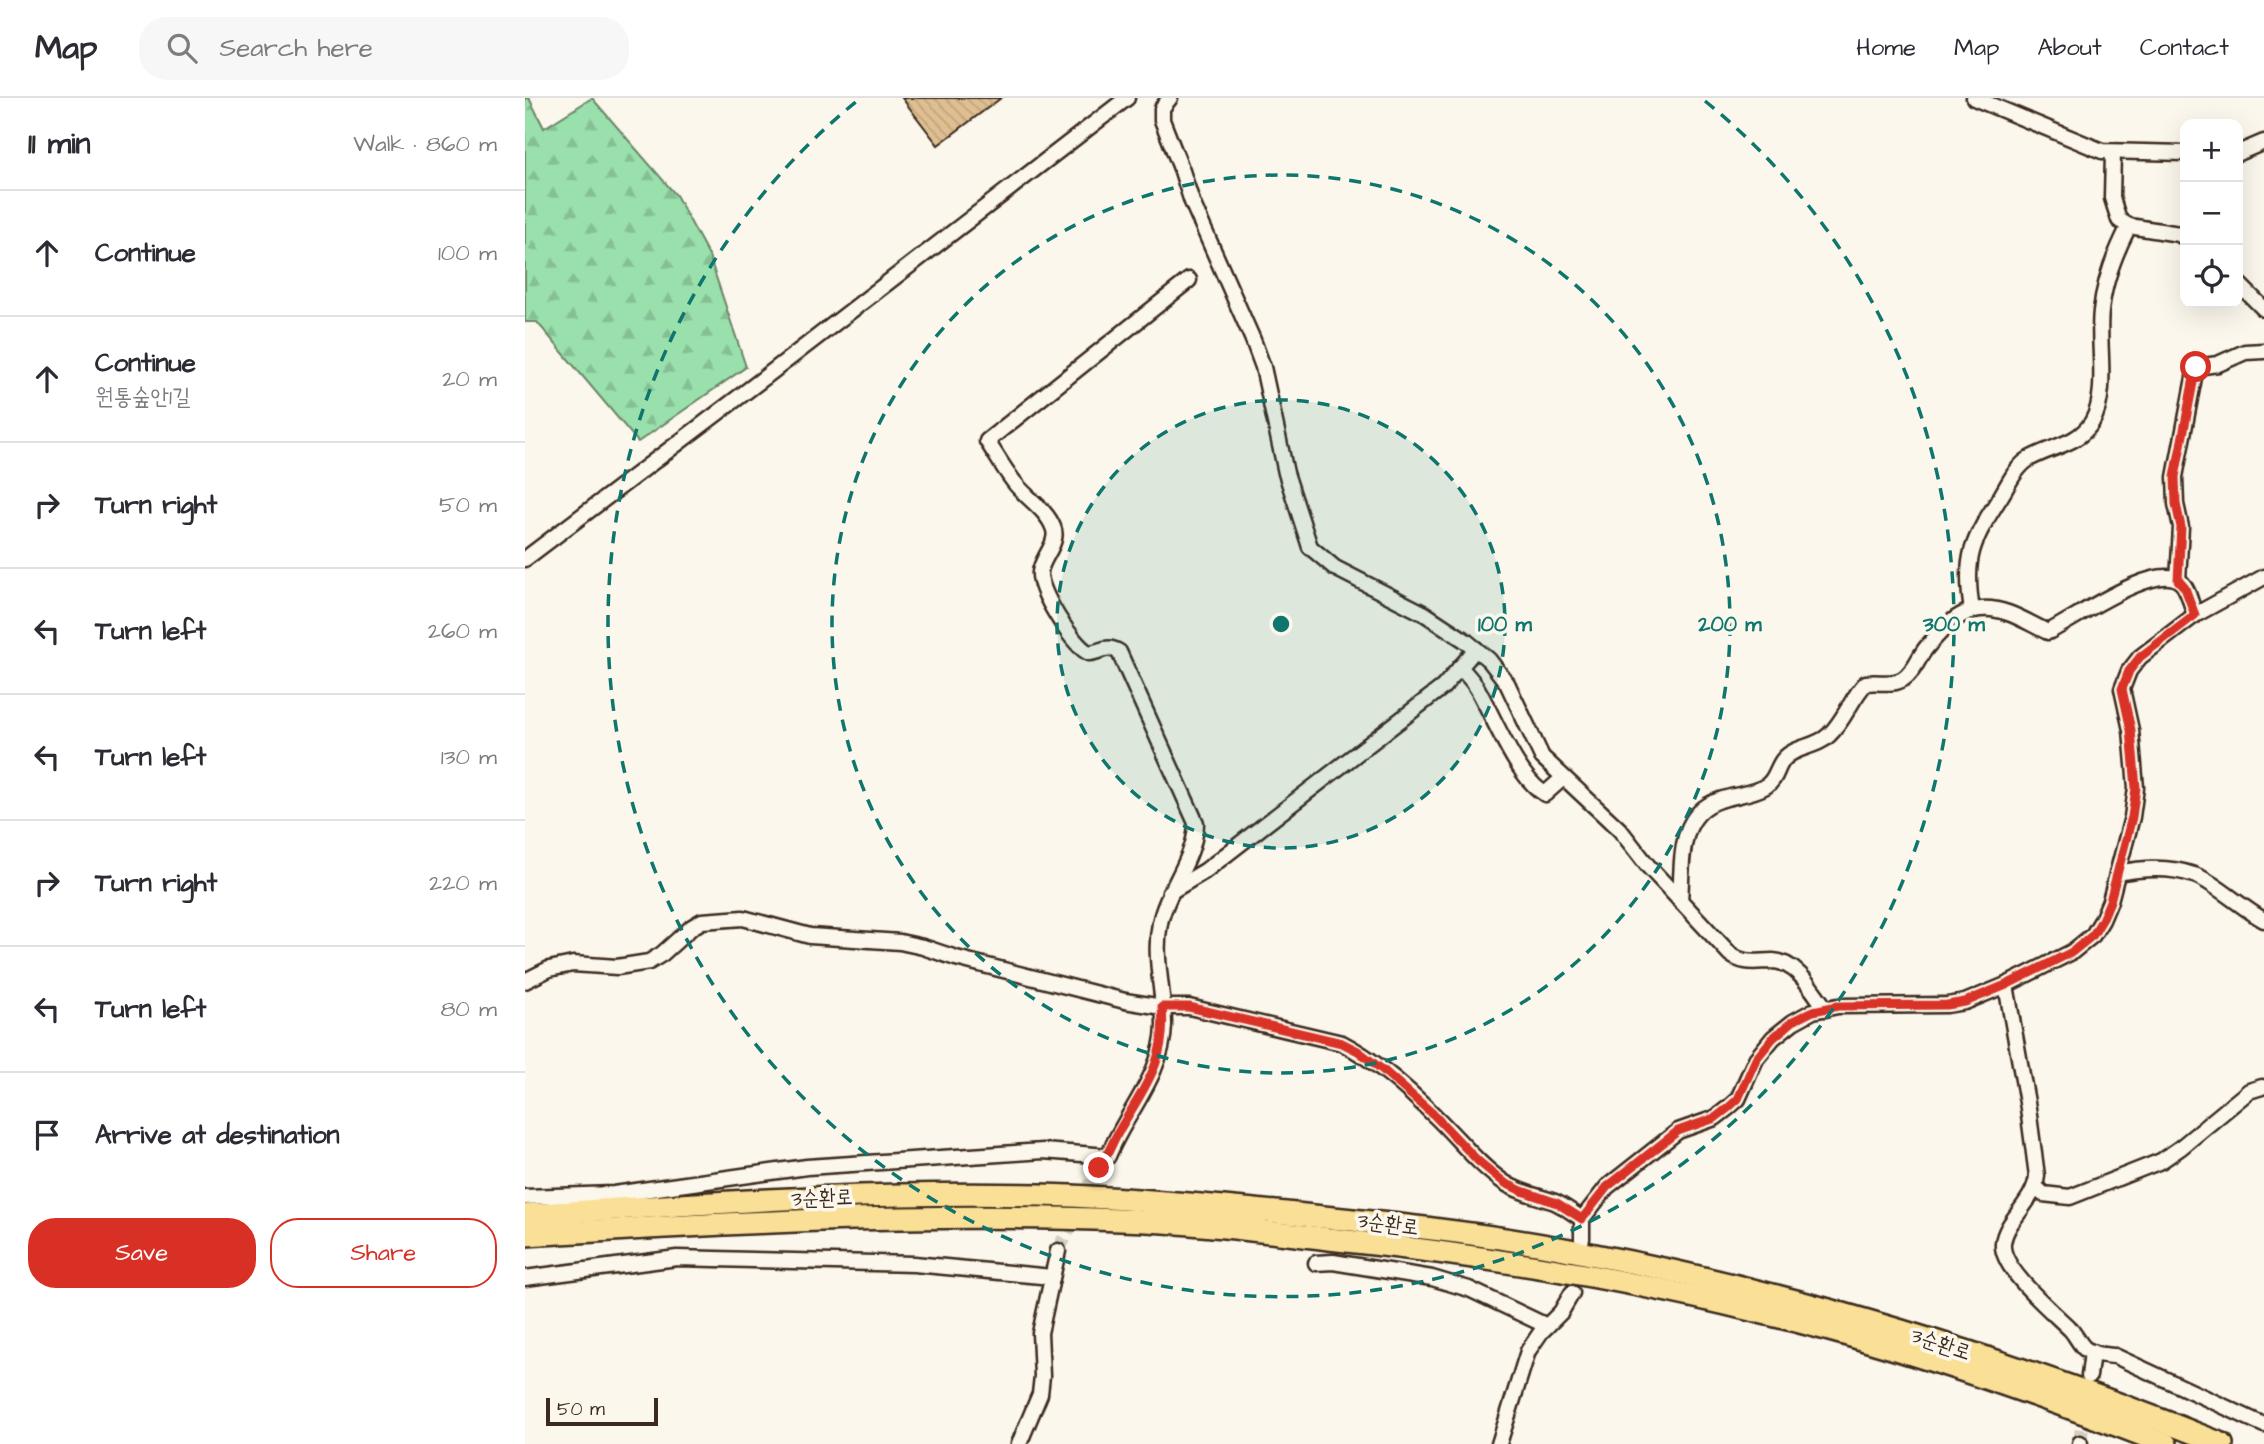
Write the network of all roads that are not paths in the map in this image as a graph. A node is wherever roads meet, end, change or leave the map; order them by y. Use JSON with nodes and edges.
{"nodes":[{"id":1,"x":1127,"y":98,"type":"edge"},
{"id":2,"x":1170,"y":98,"type":"edge"},
{"id":3,"x":1974,"y":98,"type":"edge"},
{"id":4,"x":2264,"y":142,"type":"edge"},
{"id":5,"x":2243,"y":151,"type":"edge"},
{"id":6,"x":2113,"y":152,"type":"junction"},
{"id":7,"x":2180,"y":153,"type":"edge"},
{"id":8,"x":2129,"y":226,"type":"junction"},
{"id":9,"x":2180,"y":235,"type":"edge"},
{"id":10,"x":1189,"y":280,"type":"dead end"},
{"id":11,"x":2243,"y":288,"type":"edge"},
{"id":12,"x":2264,"y":309,"type":"edge"},
{"id":13,"x":2264,"y":351,"type":"edge"},
{"id":14,"x":525,"y":559,"type":"edge"},
{"id":15,"x":2264,"y":577,"type":"edge"},
{"id":16,"x":2178,"y":580,"type":"junction"},
{"id":17,"x":1972,"y":610,"type":"junction"},
{"id":18,"x":2195,"y":615,"type":"junction"},
{"id":19,"x":1476,"y":649,"type":"junction"},
{"id":20,"x":1460,"y":667,"type":"junction"},
{"id":21,"x":1563,"y":778,"type":"junction"},
{"id":22,"x":2117,"y":873,"type":"junction"},
{"id":23,"x":1170,"y":892,"type":"junction"},
{"id":24,"x":1680,"y":901,"type":"junction"},
{"id":25,"x":2264,"y":920,"type":"edge"},
{"id":26,"x":525,"y":981,"type":"edge"},
{"id":27,"x":2006,"y":985,"type":"junction"},
{"id":28,"x":1162,"y":1007,"type":"junction"},
{"id":29,"x":1826,"y":1009,"type":"junction"},
{"id":30,"x":2262,"y":1087,"type":"dead end"},
{"id":31,"x":2036,"y":1187,"type":"junction"},
{"id":32,"x":525,"y":1197,"type":"edge"},
{"id":33,"x":525,"y":1215,"type":"edge"},
{"id":34,"x":1582,"y":1219,"type":"junction"},
{"id":35,"x":525,"y":1235,"type":"edge"},
{"id":36,"x":1582,"y":1239,"type":"dead end"},
{"id":37,"x":1058,"y":1251,"type":"tunnel mouth"},
{"id":38,"x":1316,"y":1263,"type":"dead end"},
{"id":39,"x":1052,"y":1277,"type":"junction"},
{"id":40,"x":525,"y":1278,"type":"edge"},
{"id":41,"x":1572,"y":1293,"type":"dead end"},
{"id":42,"x":1547,"y":1326,"type":"junction"},
{"id":43,"x":2092,"y":1352,"type":"junction"},
{"id":44,"x":2089,"y":1376,"type":"dead end"},
{"id":45,"x":2264,"y":1425,"type":"edge"},
{"id":46,"x":1019,"y":1444,"type":"edge"},
{"id":47,"x":1499,"y":1444,"type":"edge"},
{"id":48,"x":2166,"y":1444,"type":"edge"},
{"id":49,"x":2222,"y":1444,"type":"edge"}],
"edges":[{"from":1,"to":14,"type":"street"},
{"from":2,"to":19,"type":"street"},
{"from":3,"to":6,"type":"street"},
{"from":4,"to":5,"type":"street"},
{"from":6,"to":7,"type":"street"},
{"from":6,"to":8,"type":"street"},
{"from":8,"to":9,"type":"street"},
{"from":8,"to":17,"type":"street"},
{"from":10,"to":23,"type":"street"},
{"from":11,"to":12,"type":"street"},
{"from":13,"to":16,"type":"street"},
{"from":15,"to":18,"type":"street"},
{"from":16,"to":17,"type":"street"},
{"from":16,"to":18,"type":"street"},
{"from":17,"to":24,"type":"street"},
{"from":18,"to":22,"type":"street"},
{"from":19,"to":20,"type":"street"},
{"from":19,"to":21,"type":"street"},
{"from":20,"to":21,"type":"street"},
{"from":20,"to":23,"type":"street"},
{"from":21,"to":24,"type":"street"},
{"from":22,"to":25,"type":"street"},
{"from":22,"to":27,"type":"street"},
{"from":23,"to":28,"type":"street"},
{"from":24,"to":29,"type":"street"},
{"from":26,"to":28,"type":"street"},
{"from":27,"to":29,"type":"street"},
{"from":27,"to":31,"type":"street"},
{"from":28,"to":32,"type":"street"},
{"from":28,"to":34,"type":"street"},
{"from":29,"to":34,"type":"street"},
{"from":30,"to":31,"type":"street"},
{"from":31,"to":43,"type":"street"},
{"from":33,"to":49,"type":"highway","name":"3순환로"},
{"from":34,"to":36,"type":"street"},
{"from":35,"to":48,"type":"highway","name":"3순환로"},
{"from":37,"to":39,"type":"street"},
{"from":38,"to":42,"type":"street"},
{"from":39,"to":40,"type":"street"},
{"from":39,"to":46,"type":"street"},
{"from":41,"to":42,"type":"street"},
{"from":42,"to":47,"type":"street"},
{"from":43,"to":44,"type":"street"},
{"from":43,"to":45,"type":"street"}]}
